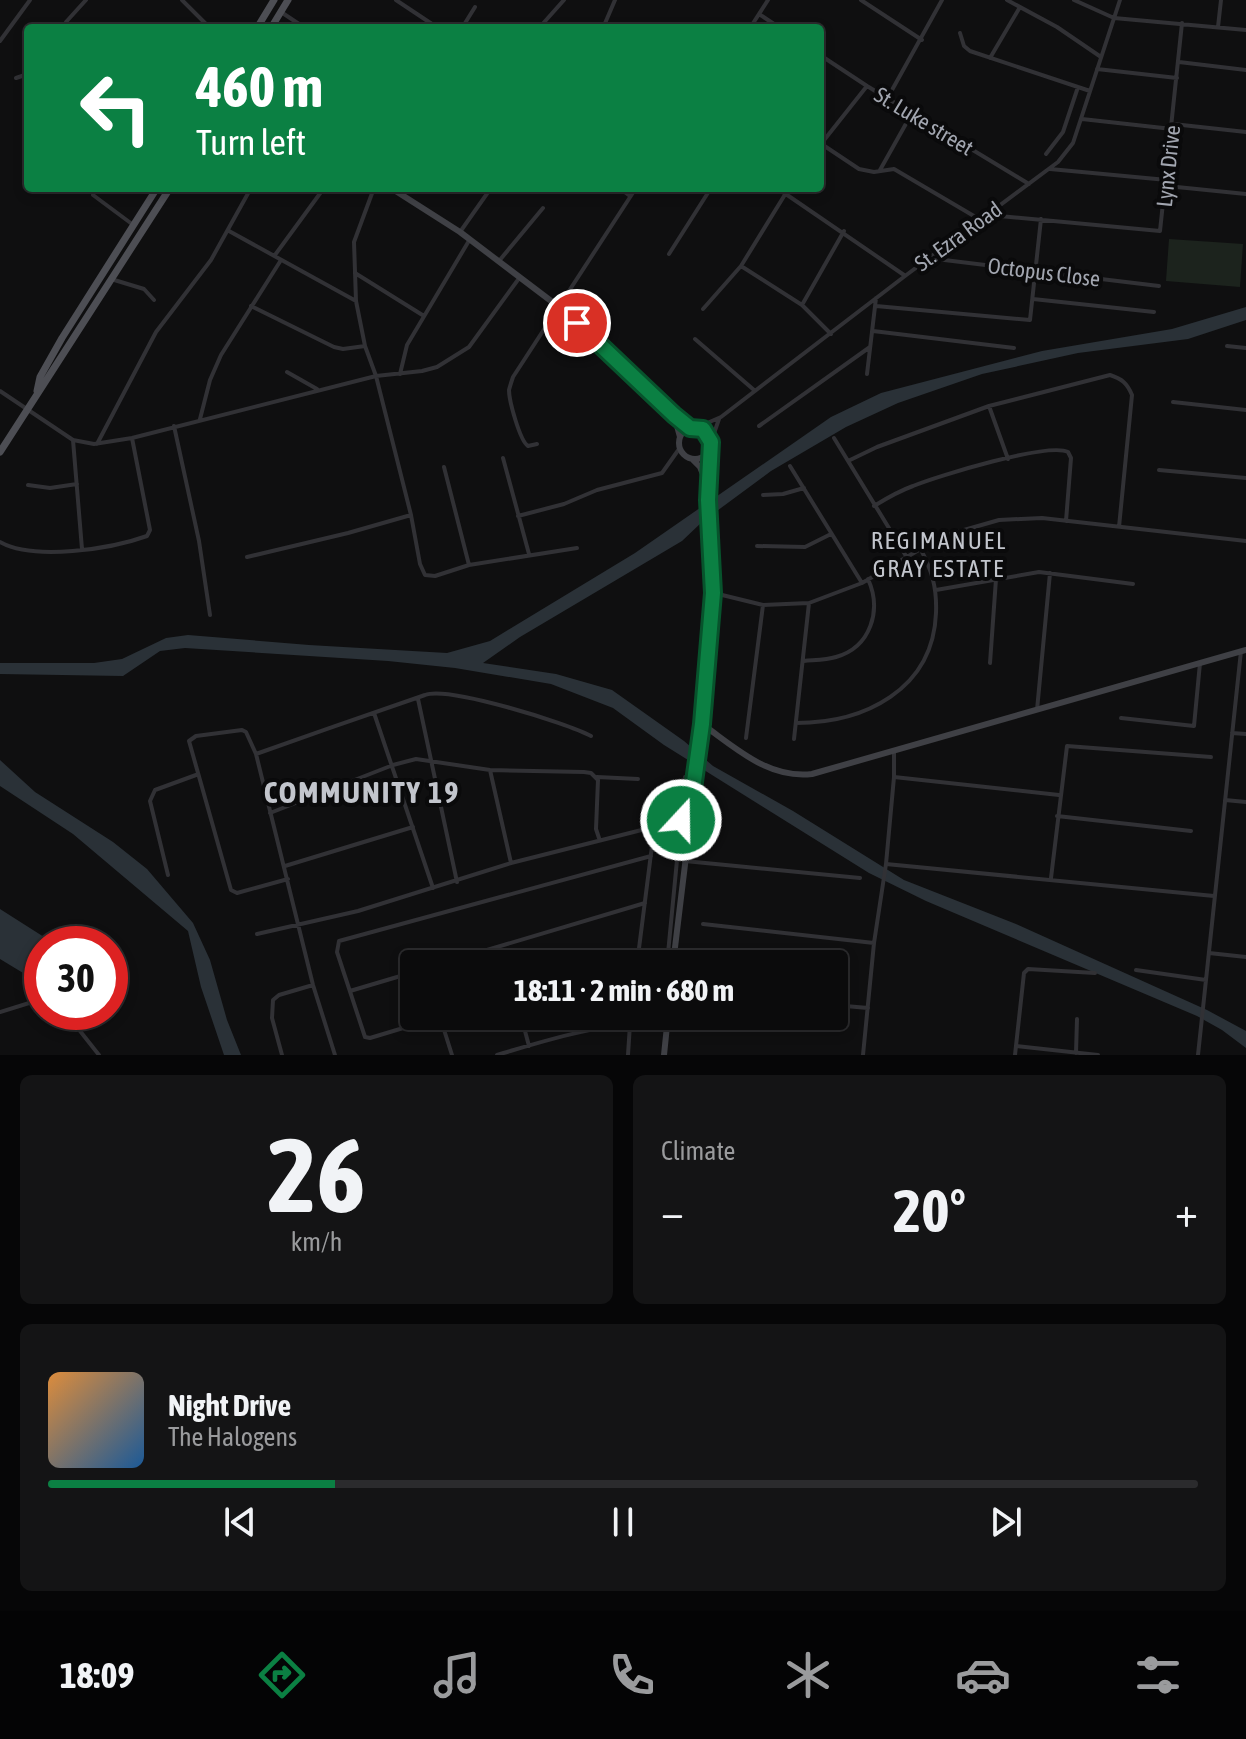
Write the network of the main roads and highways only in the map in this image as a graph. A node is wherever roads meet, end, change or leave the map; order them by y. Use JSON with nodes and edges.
{"nodes":[{"id":1,"x":274,"y":0,"type":"edge"},
{"id":2,"x":288,"y":0,"type":"edge"},
{"id":3,"x":259,"y":24,"type":"edge"},
{"id":4,"x":274,"y":24,"type":"edge"},
{"id":5,"x":155,"y":192,"type":"edge"},
{"id":6,"x":167,"y":192,"type":"edge"},
{"id":7,"x":44,"y":379,"type":"junction"},
{"id":8,"x":0,"y":452,"type":"edge"}],
"edges":[{"from":1,"to":3,"type":"main road"},
{"from":2,"to":4,"type":"main road"},
{"from":5,"to":7,"type":"main road"},
{"from":6,"to":7,"type":"main road"},
{"from":7,"to":8,"type":"main road"}]}
